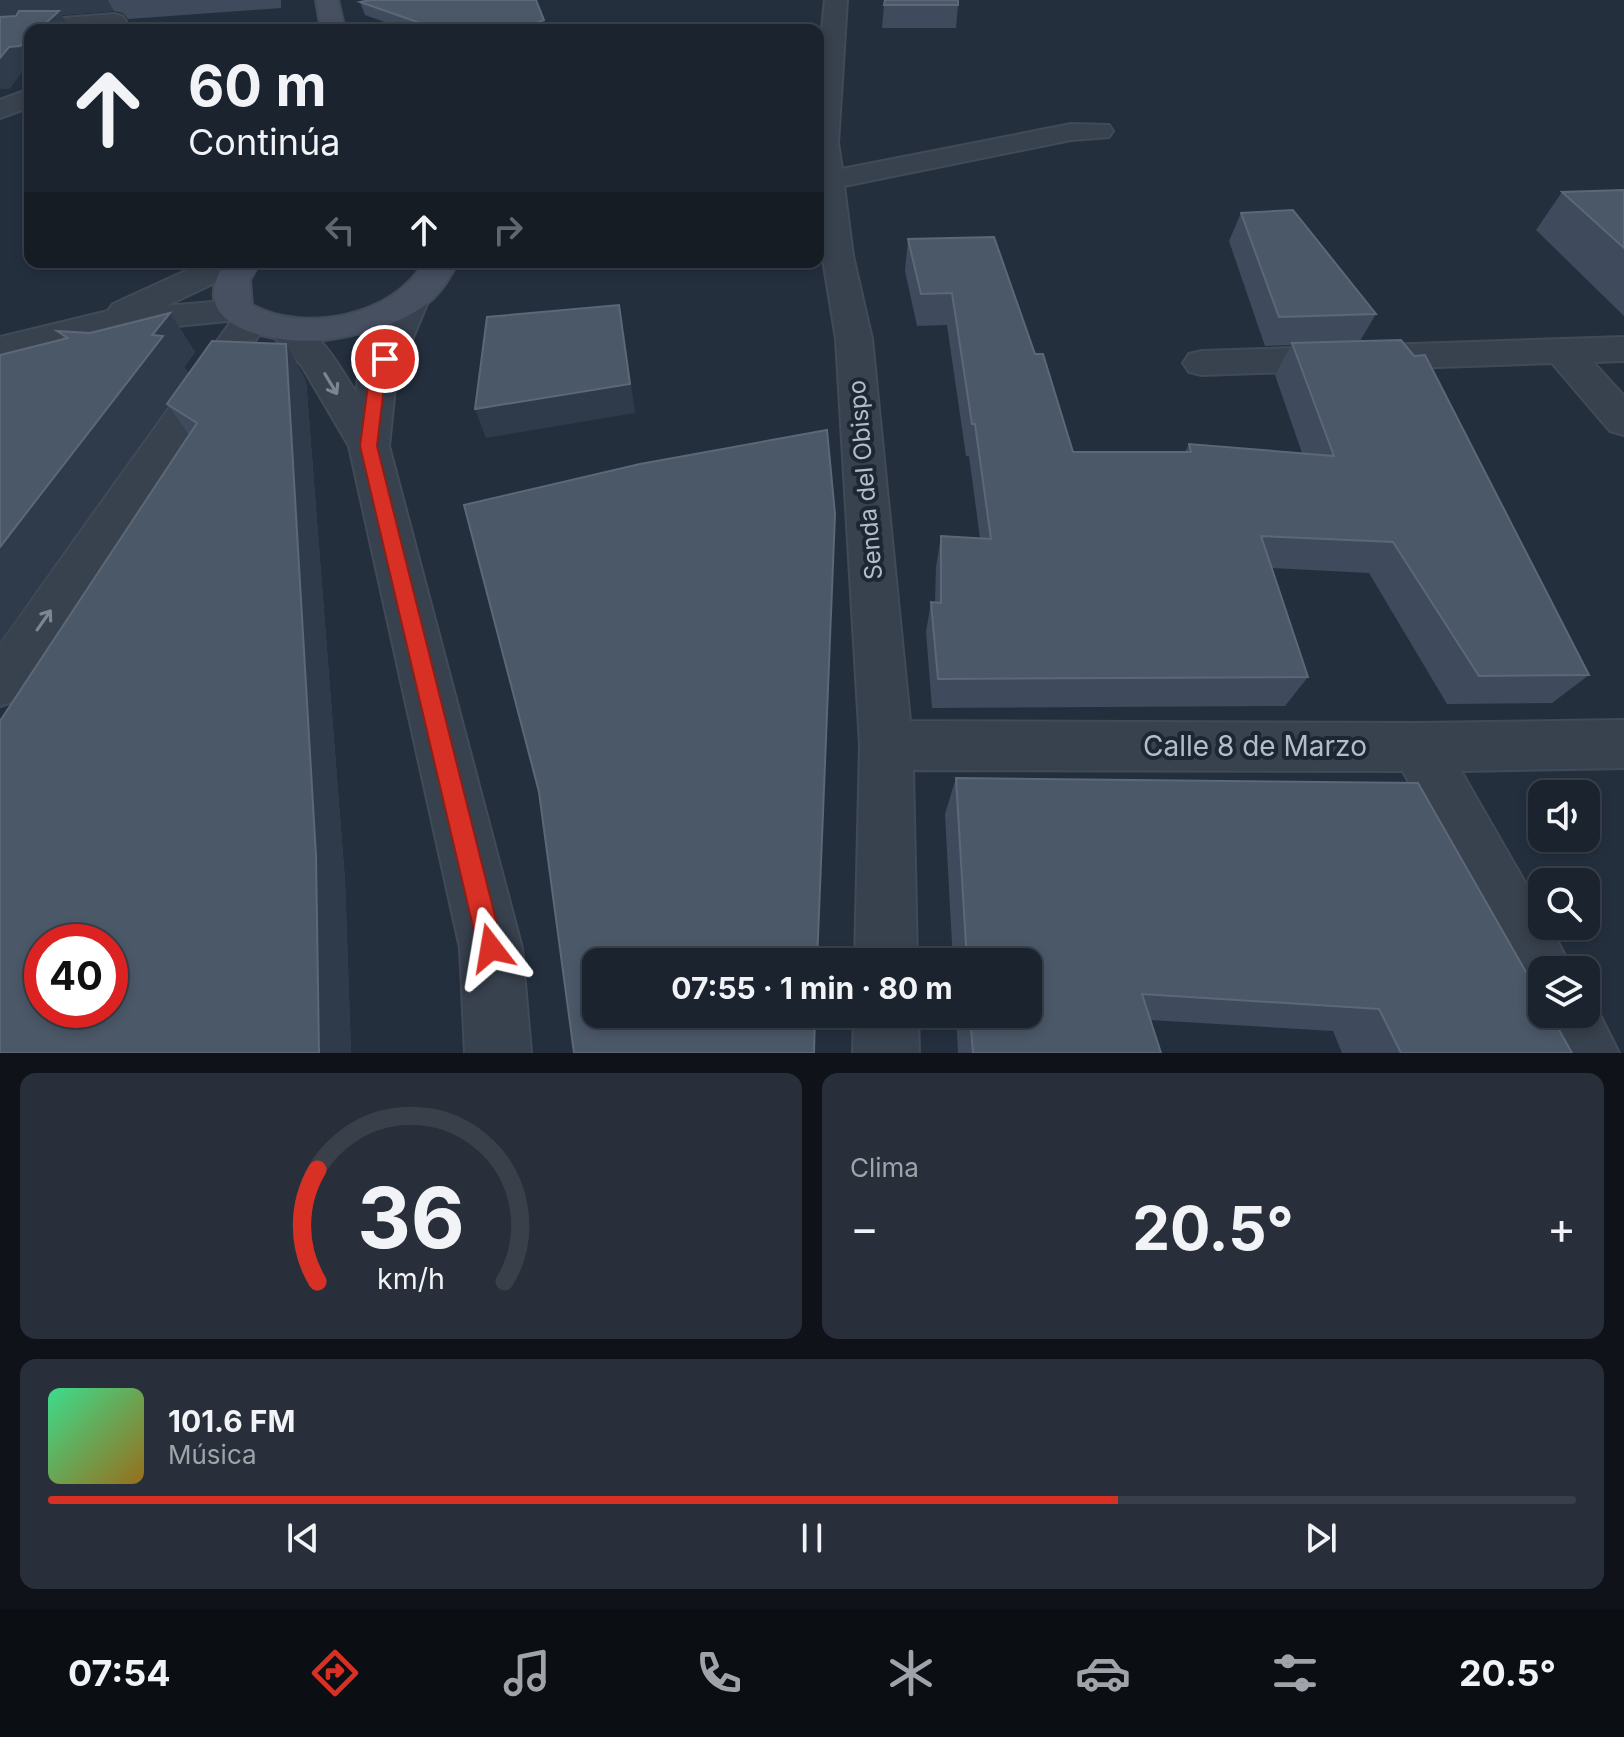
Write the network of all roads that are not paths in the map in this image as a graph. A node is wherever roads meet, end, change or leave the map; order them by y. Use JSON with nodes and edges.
{"nodes":[{"id":1,"x":135,"y":0,"type":"edge"},
{"id":2,"x":327,"y":0,"type":"edge"},
{"id":3,"x":836,"y":0,"type":"edge"},
{"id":4,"x":112,"y":24,"type":"edge"},
{"id":5,"x":332,"y":24,"type":"edge"},
{"id":6,"x":24,"y":29,"type":"edge"},
{"id":7,"x":0,"y":30,"type":"edge"},
{"id":8,"x":24,"y":100,"type":"edge"},
{"id":9,"x":0,"y":110,"type":"edge"},
{"id":10,"x":1099,"y":131,"type":"dead end"},
{"id":11,"x":824,"y":143,"type":"edge"},
{"id":12,"x":824,"y":178,"type":"edge"},
{"id":13,"x":824,"y":184,"type":"edge"},
{"id":14,"x":219,"y":268,"type":"edge"},
{"id":15,"x":238,"y":268,"type":"edge"},
{"id":16,"x":441,"y":268,"type":"edge"},
{"id":17,"x":413,"y":297,"type":"junction"},
{"id":18,"x":257,"y":320,"type":"junction"},
{"id":19,"x":105,"y":322,"type":"junction"},
{"id":20,"x":0,"y":349,"type":"edge"},
{"id":21,"x":1624,"y":349,"type":"edge"},
{"id":22,"x":1563,"y":352,"type":"junction"},
{"id":23,"x":1202,"y":363,"type":"dead end"},
{"id":24,"x":1624,"y":421,"type":"edge"},
{"id":25,"x":369,"y":446,"type":"junction"},
{"id":26,"x":0,"y":684,"type":"edge"},
{"id":27,"x":1624,"y":744,"type":"edge"},
{"id":28,"x":886,"y":745,"type":"junction"},
{"id":29,"x":1418,"y":747,"type":"junction"},
{"id":30,"x":886,"y":948,"type":"edge"},
{"id":31,"x":1533,"y":956,"type":"edge"},
{"id":32,"x":886,"y":1028,"type":"edge"},
{"id":33,"x":1573,"y":1028,"type":"edge"},
{"id":34,"x":498,"y":1053,"type":"edge"},
{"id":35,"x":886,"y":1053,"type":"edge"},
{"id":36,"x":1586,"y":1053,"type":"edge"}],
"edges":[{"from":1,"to":4,"type":"street"},
{"from":2,"to":5,"type":"main road"},
{"from":3,"to":11,"type":"street","name":"Senda del Obispo"},
{"from":6,"to":7,"type":"street"},
{"from":8,"to":9,"type":"street"},
{"from":10,"to":12,"type":"street"},
{"from":13,"to":28,"type":"street","name":"Senda del Obispo"},
{"from":14,"to":19,"type":"street"},
{"from":15,"to":18,"type":"main road"},
{"from":16,"to":17,"type":"main road"},
{"from":17,"to":18,"type":"main road"},
{"from":17,"to":25,"type":"street"},
{"from":18,"to":19,"type":"street"},
{"from":18,"to":25,"type":"street","one_way":true},
{"from":26,"to":18,"type":"street","one_way":true},
{"from":19,"to":20,"type":"street"},
{"from":21,"to":22,"type":"street"},
{"from":22,"to":23,"type":"street"},
{"from":22,"to":24,"type":"street"},
{"from":25,"to":34,"type":"street"},
{"from":27,"to":29,"type":"street","name":"Calle 8 de Marzo"},
{"from":28,"to":29,"type":"street","name":"Calle 8 de Marzo"},
{"from":28,"to":30,"type":"street","name":"Senda del Obispo"},
{"from":29,"to":31,"type":"street"},
{"from":32,"to":35,"type":"street"},
{"from":33,"to":36,"type":"street"}]}
